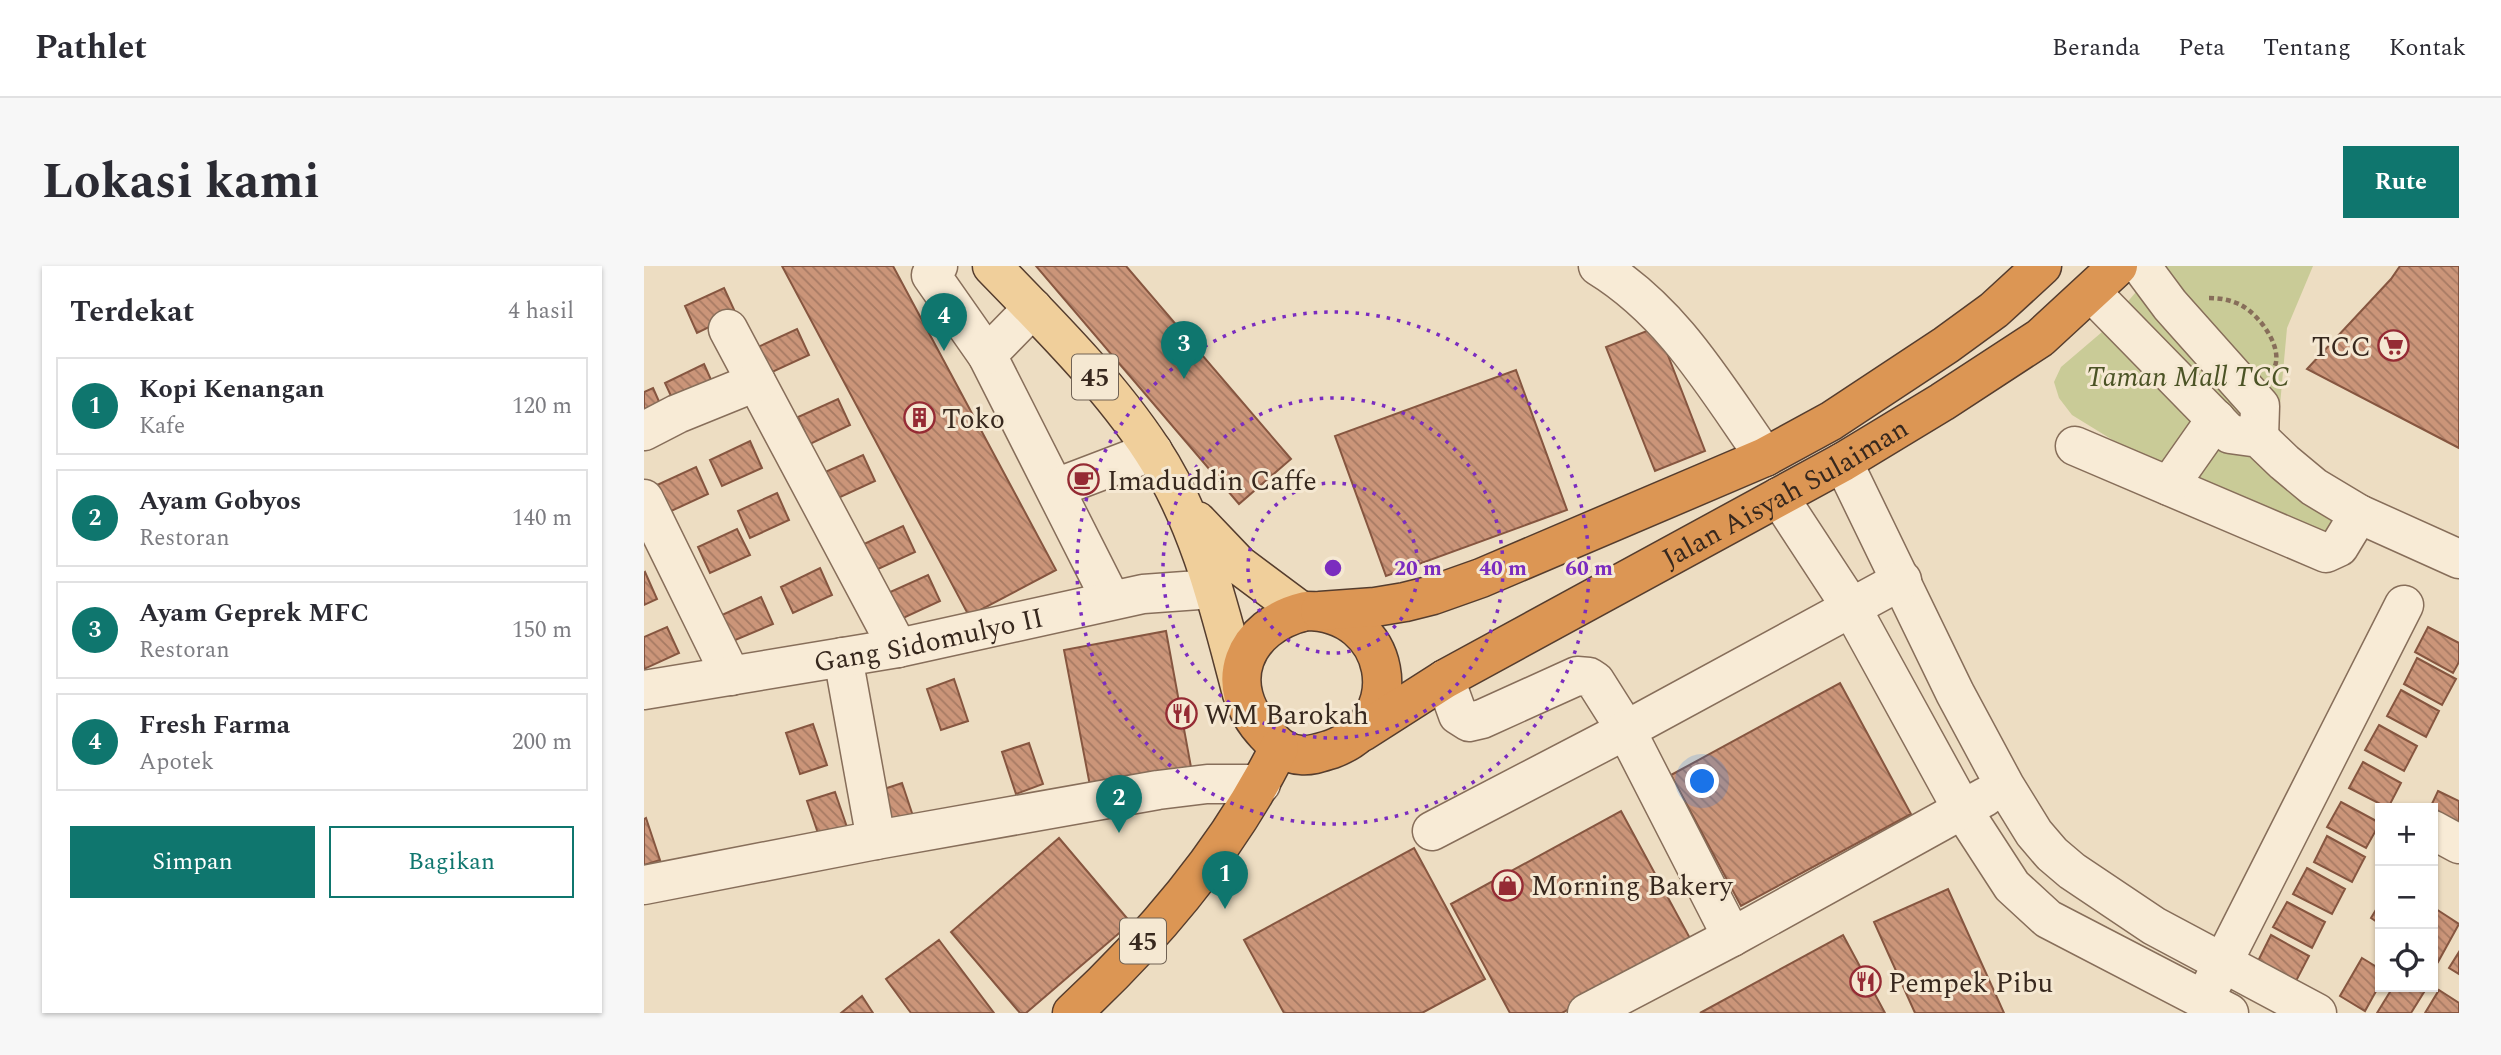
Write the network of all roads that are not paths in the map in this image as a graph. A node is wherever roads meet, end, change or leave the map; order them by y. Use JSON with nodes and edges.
{"nodes":[{"id":1,"x":938,"y":266,"type":"edge"},
{"id":2,"x":992,"y":266,"type":"edge"},
{"id":3,"x":1598,"y":266,"type":"edge"},
{"id":4,"x":2042,"y":266,"type":"edge"},
{"id":5,"x":2141,"y":266,"type":"edge"},
{"id":6,"x":2104,"y":279,"type":"edge"},
{"id":7,"x":1032,"y":308,"type":"junction"},
{"id":8,"x":728,"y":329,"type":"dead end"},
{"id":9,"x":987,"y":355,"type":"junction"},
{"id":10,"x":756,"y":382,"type":"junction"},
{"id":11,"x":2216,"y":419,"type":"junction"},
{"id":12,"x":644,"y":431,"type":"edge"},
{"id":13,"x":2259,"y":438,"type":"junction"},
{"id":14,"x":2075,"y":446,"type":"dead end"},
{"id":15,"x":1153,"y":451,"type":"junction"},
{"id":16,"x":1765,"y":457,"type":"junction"},
{"id":17,"x":1843,"y":462,"type":"junction"},
{"id":18,"x":2168,"y":486,"type":"junction"},
{"id":19,"x":1056,"y":488,"type":"junction"},
{"id":20,"x":1779,"y":497,"type":"junction"},
{"id":21,"x":644,"y":499,"type":"edge"},
{"id":22,"x":1180,"y":501,"type":"junction"},
{"id":23,"x":2359,"y":514,"type":"junction"},
{"id":24,"x":2459,"y":559,"type":"edge"},
{"id":25,"x":1902,"y":580,"type":"junction"},
{"id":26,"x":1213,"y":589,"type":"junction"},
{"id":27,"x":1111,"y":600,"type":"junction"},
{"id":28,"x":2404,"y":605,"type":"dead end"},
{"id":29,"x":1851,"y":607,"type":"junction"},
{"id":30,"x":1311,"y":611,"type":"junction"},
{"id":31,"x":898,"y":648,"type":"junction"},
{"id":32,"x":843,"y":657,"type":"junction"},
{"id":33,"x":731,"y":676,"type":"junction"},
{"id":34,"x":1445,"y":679,"type":"junction"},
{"id":35,"x":644,"y":690,"type":"edge"},
{"id":36,"x":1242,"y":694,"type":"junction"},
{"id":37,"x":1626,"y":730,"type":"junction"},
{"id":38,"x":1362,"y":732,"type":"junction"},
{"id":39,"x":1279,"y":748,"type":"junction"},
{"id":40,"x":1261,"y":784,"type":"junction"},
{"id":41,"x":2005,"y":786,"type":"junction"},
{"id":42,"x":1962,"y":809,"type":"junction"},
{"id":43,"x":1432,"y":831,"type":"dead end"},
{"id":44,"x":2438,"y":833,"type":"edge"},
{"id":45,"x":876,"y":840,"type":"junction"},
{"id":46,"x":2459,"y":844,"type":"edge"},
{"id":47,"x":644,"y":885,"type":"edge"},
{"id":48,"x":1732,"y":937,"type":"junction"},
{"id":49,"x":2223,"y":963,"type":"junction"},
{"id":50,"x":2210,"y":1008,"type":"edge"},
{"id":51,"x":1072,"y":1013,"type":"edge"},
{"id":52,"x":1587,"y":1013,"type":"edge"},
{"id":53,"x":2317,"y":1013,"type":"edge"}],
"edges":[{"from":1,"to":9,"type":"street"},
{"from":2,"to":7,"type":"main road","number":"45"},
{"from":3,"to":16,"type":"street"},
{"from":4,"to":16,"type":"highway","name":"Jalan Aisyah Sulaiman"},
{"from":5,"to":13,"type":"street"},
{"from":6,"to":11,"type":"street"},
{"from":6,"to":17,"type":"highway","name":"Jalan Aisyah Sulaiman"},
{"from":7,"to":9,"type":"street"},
{"from":7,"to":15,"type":"main road","number":"45"},
{"from":8,"to":10,"type":"street"},
{"from":9,"to":19,"type":"street"},
{"from":10,"to":12,"type":"street"},
{"from":10,"to":31,"type":"street"},
{"from":11,"to":13,"type":"street"},
{"from":11,"to":18,"type":"street"},
{"from":13,"to":23,"type":"street"},
{"from":14,"to":18,"type":"street"},
{"from":15,"to":19,"type":"street"},
{"from":15,"to":22,"type":"main road","number":"45"},
{"from":16,"to":30,"type":"highway","name":"Jalan Aisyah Sulaiman"},
{"from":17,"to":20,"type":"highway","name":"Jalan Aisyah Sulaiman"},
{"from":17,"to":25,"type":"street"},
{"from":18,"to":23,"type":"street"},
{"from":19,"to":27,"type":"street"},
{"from":20,"to":29,"type":"street"},
{"from":20,"to":34,"type":"highway","name":"Jalan Aisyah Sulaiman"},
{"from":21,"to":33,"type":"street"},
{"from":22,"to":26,"type":"main road","number":"45"},
{"from":22,"to":30,"type":"main road","number":"45"},
{"from":23,"to":24,"type":"street"},
{"from":25,"to":29,"type":"street"},
{"from":25,"to":41,"type":"street"},
{"from":26,"to":27,"type":"street","name":"Gang Sidomulyo II"},
{"from":26,"to":36,"type":"main road","number":"45"},
{"from":27,"to":31,"type":"street","name":"Gang Sidomulyo II"},
{"from":28,"to":49,"type":"street"},
{"from":29,"to":37,"type":"street"},
{"from":29,"to":42,"type":"street"},
{"from":30,"to":36,"type":"highway"},
{"from":30,"to":38,"type":"highway","number":"45"},
{"from":31,"to":32,"type":"street","name":"Gang Sidomulyo II"},
{"from":32,"to":33,"type":"street","name":"Gang Sidomulyo II"},
{"from":32,"to":45,"type":"street"},
{"from":33,"to":35,"type":"street","name":"Gang Sidomulyo II"},
{"from":34,"to":37,"type":"street"},
{"from":34,"to":38,"type":"highway","name":"Jalan Aisyah Sulaiman"},
{"from":36,"to":39,"type":"highway","number":"45"},
{"from":37,"to":43,"type":"street"},
{"from":37,"to":48,"type":"street"},
{"from":38,"to":39,"type":"highway"},
{"from":39,"to":40,"type":"highway","number":"45"},
{"from":40,"to":45,"type":"street"},
{"from":40,"to":51,"type":"highway","number":"45"},
{"from":41,"to":42,"type":"street"},
{"from":41,"to":49,"type":"street"},
{"from":42,"to":48,"type":"street"},
{"from":42,"to":50,"type":"street"},
{"from":44,"to":46,"type":"street"},
{"from":45,"to":47,"type":"street"},
{"from":48,"to":52,"type":"street"},
{"from":49,"to":50,"type":"street"},
{"from":49,"to":53,"type":"street"}]}
